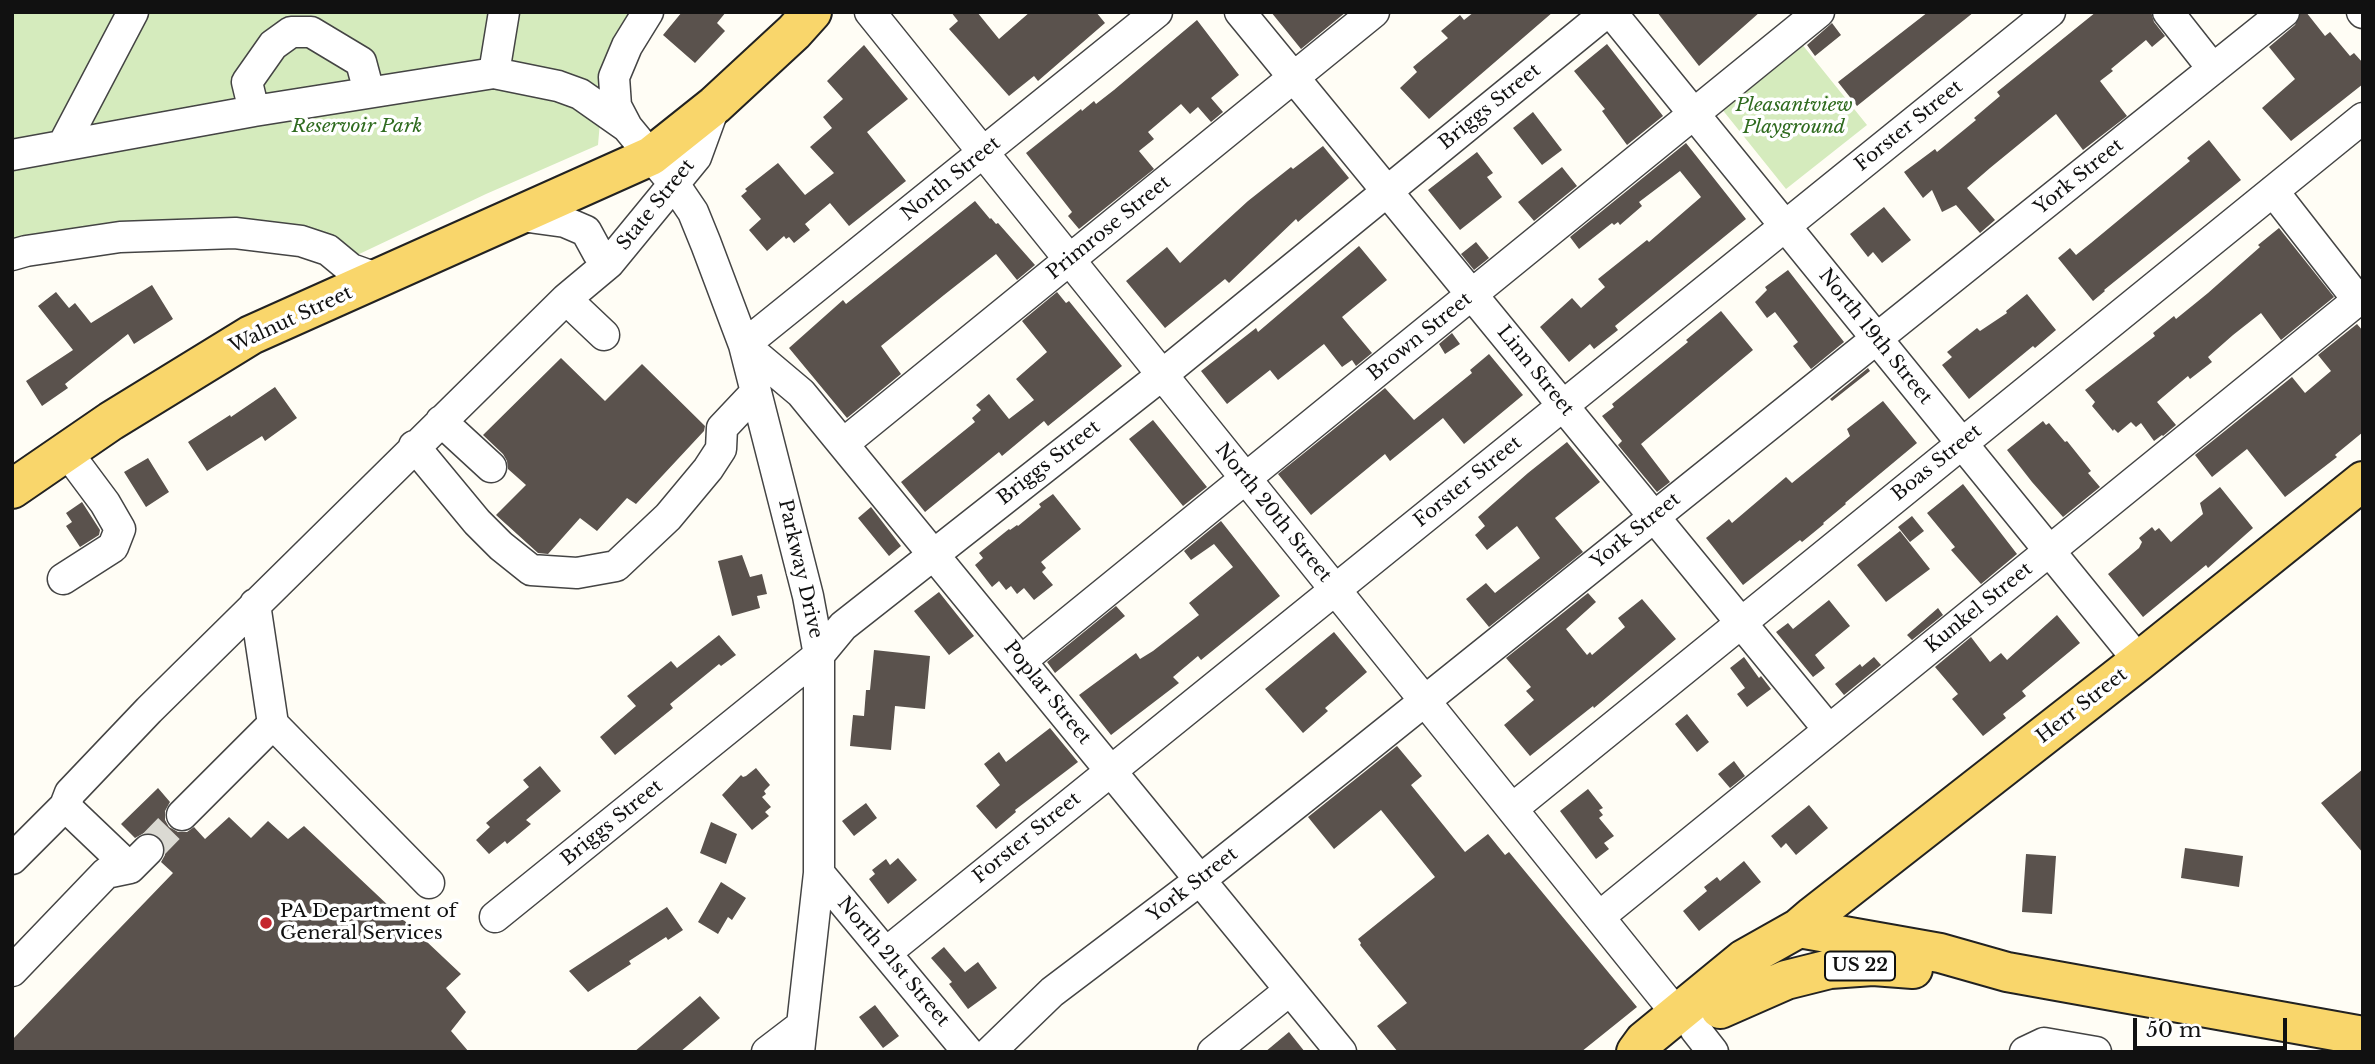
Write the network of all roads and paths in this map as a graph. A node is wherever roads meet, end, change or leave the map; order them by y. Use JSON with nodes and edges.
{"nodes":[{"id":1,"x":133,"y":12,"type":"edge"},
{"id":2,"x":504,"y":12,"type":"edge"},
{"id":3,"x":648,"y":12,"type":"edge"},
{"id":4,"x":811,"y":12,"type":"edge"},
{"id":5,"x":870,"y":12,"type":"edge"},
{"id":6,"x":1157,"y":12,"type":"edge"},
{"id":7,"x":1240,"y":12,"type":"edge"},
{"id":8,"x":1374,"y":12,"type":"edge"},
{"id":9,"x":1609,"y":12,"type":"edge"},
{"id":10,"x":1819,"y":12,"type":"edge"},
{"id":11,"x":2050,"y":12,"type":"edge"},
{"id":12,"x":2168,"y":12,"type":"edge"},
{"id":13,"x":2284,"y":12,"type":"edge"},
{"id":14,"x":2213,"y":69,"type":"junction"},
{"id":15,"x":494,"y":73,"type":"junction"},
{"id":16,"x":1294,"y":78,"type":"junction"},
{"id":17,"x":369,"y":92,"type":"junction"},
{"id":18,"x":254,"y":111,"type":"junction"},
{"id":19,"x":1694,"y":114,"type":"junction"},
{"id":20,"x":2363,"y":118,"type":"edge"},
{"id":21,"x":627,"y":127,"type":"junction"},
{"id":22,"x":63,"y":145,"type":"junction"},
{"id":23,"x":984,"y":153,"type":"junction"},
{"id":24,"x":12,"y":155,"type":"edge"},
{"id":25,"x":662,"y":170,"type":"junction"},
{"id":26,"x":1387,"y":191,"type":"junction"},
{"id":27,"x":2273,"y":191,"type":"junction"},
{"id":28,"x":536,"y":209,"type":"junction"},
{"id":29,"x":1785,"y":226,"type":"junction"},
{"id":30,"x":12,"y":255,"type":"edge"},
{"id":31,"x":1069,"y":260,"type":"junction"},
{"id":32,"x":609,"y":263,"type":"junction"},
{"id":33,"x":379,"y":279,"type":"junction"},
{"id":34,"x":1472,"y":294,"type":"junction"},
{"id":35,"x":566,"y":299,"type":"junction"},
{"id":36,"x":604,"y":334,"type":"dead end"},
{"id":37,"x":1876,"y":338,"type":"junction"},
{"id":38,"x":744,"y":345,"type":"junction"},
{"id":39,"x":1162,"y":374,"type":"junction"},
{"id":40,"x":755,"y":393,"type":"junction"},
{"id":41,"x":1563,"y":405,"type":"junction"},
{"id":42,"x":441,"y":421,"type":"junction"},
{"id":43,"x":843,"y":444,"type":"junction"},
{"id":44,"x":1962,"y":444,"type":"junction"},
{"id":45,"x":414,"y":446,"type":"junction"},
{"id":46,"x":67,"y":452,"type":"junction"},
{"id":47,"x":491,"y":467,"type":"dead end"},
{"id":48,"x":1245,"y":478,"type":"junction"},
{"id":49,"x":2363,"y":481,"type":"edge"},
{"id":50,"x":12,"y":489,"type":"edge"},
{"id":51,"x":1654,"y":517,"type":"junction"},
{"id":52,"x":2049,"y":551,"type":"junction"},
{"id":53,"x":933,"y":554,"type":"junction"},
{"id":54,"x":64,"y":579,"type":"dead end"},
{"id":55,"x":1335,"y":589,"type":"junction"},
{"id":56,"x":255,"y":604,"type":"junction"},
{"id":57,"x":1741,"y":623,"type":"junction"},
{"id":58,"x":819,"y":655,"type":"junction"},
{"id":59,"x":1021,"y":661,"type":"junction"},
{"id":60,"x":2139,"y":661,"type":"junction"},
{"id":61,"x":1425,"y":701,"type":"junction"},
{"id":62,"x":273,"y":724,"type":"junction"},
{"id":63,"x":1829,"y":730,"type":"junction"},
{"id":64,"x":1111,"y":771,"type":"junction"},
{"id":65,"x":65,"y":806,"type":"junction"},
{"id":66,"x":1512,"y":809,"type":"junction"},
{"id":67,"x":182,"y":815,"type":"tunnel mouth"},
{"id":68,"x":12,"y":859,"type":"edge"},
{"id":69,"x":819,"y":873,"type":"junction"},
{"id":70,"x":1200,"y":880,"type":"junction"},
{"id":71,"x":429,"y":883,"type":"dead end"},
{"id":72,"x":495,"y":917,"type":"dead end"},
{"id":73,"x":1599,"y":917,"type":"junction"},
{"id":74,"x":1798,"y":928,"type":"junction"},
{"id":75,"x":887,"y":952,"type":"junction"},
{"id":76,"x":12,"y":971,"type":"edge"},
{"id":77,"x":2007,"y":972,"type":"junction"},
{"id":78,"x":1290,"y":990,"type":"junction"},
{"id":79,"x":1695,"y":1031,"type":"edge"},
{"id":80,"x":2363,"y":1036,"type":"edge"},
{"id":81,"x":800,"y":1039,"type":"edge"},
{"id":82,"x":767,"y":1052,"type":"edge"},
{"id":83,"x":968,"y":1052,"type":"edge"},
{"id":84,"x":990,"y":1052,"type":"edge"},
{"id":85,"x":1213,"y":1052,"type":"edge"},
{"id":86,"x":1341,"y":1052,"type":"edge"},
{"id":87,"x":1636,"y":1052,"type":"edge"},
{"id":88,"x":2025,"y":1052,"type":"edge"},
{"id":89,"x":2096,"y":1052,"type":"edge"}],
"edges":[{"from":1,"to":22,"type":"street"},
{"from":2,"to":15,"type":"street"},
{"from":3,"to":21,"type":"street"},
{"from":4,"to":25,"type":"main road","name":"State Street"},
{"from":5,"to":23,"type":"street","name":"North 20th Street"},
{"from":6,"to":23,"type":"street","name":"North Street"},
{"from":7,"to":16,"type":"street","name":"Linn Street"},
{"from":8,"to":16,"type":"street","name":"Primrose Street"},
{"from":9,"to":19,"type":"street","name":"North 19th Street"},
{"from":9,"to":26,"type":"street","name":"Briggs Street"},
{"from":10,"to":19,"type":"street","name":"Brown Street"},
{"from":11,"to":29,"type":"street","name":"Forster Street"},
{"from":12,"to":14,"type":"street"},
{"from":13,"to":14,"type":"street","name":"York Street"},
{"from":14,"to":37,"type":"street","name":"York Street"},
{"from":15,"to":17,"type":"street"},
{"from":15,"to":21,"type":"street"},
{"from":16,"to":26,"type":"street","name":"Linn Street"},
{"from":16,"to":31,"type":"street","name":"Primrose Street"},
{"from":17,"to":18,"type":"street"},
{"from":17,"to":18,"type":"street"},
{"from":18,"to":22,"type":"street"},
{"from":19,"to":29,"type":"street","name":"North 19th Street"},
{"from":19,"to":34,"type":"street","name":"Brown Street"},
{"from":20,"to":27,"type":"street","name":"Boas Street"},
{"from":21,"to":25,"type":"street","name":"Parkway Drive"},
{"from":22,"to":24,"type":"street"},
{"from":23,"to":31,"type":"street","name":"North 20th Street"},
{"from":23,"to":38,"type":"street","name":"North Street"},
{"from":25,"to":28,"type":"main road","name":"Walnut Street"},
{"from":25,"to":32,"type":"street","name":"State Street"},
{"from":25,"to":38,"type":"street","name":"Parkway Drive"},
{"from":26,"to":34,"type":"street","name":"Linn Street"},
{"from":26,"to":39,"type":"street","name":"Briggs Street"},
{"from":27,"to":44,"type":"street","name":"Boas Street"},
{"from":27,"to":52,"type":"street","name":"Kunkel Street"},
{"from":28,"to":32,"type":"street"},
{"from":28,"to":33,"type":"main road","name":"Walnut Street"},
{"from":29,"to":37,"type":"street","name":"North 19th Street"},
{"from":29,"to":41,"type":"street","name":"Forster Street"},
{"from":30,"to":33,"type":"street"},
{"from":31,"to":39,"type":"street","name":"North 20th Street"},
{"from":31,"to":43,"type":"street","name":"Primrose Street"},
{"from":32,"to":35,"type":"street","name":"State Street"},
{"from":33,"to":46,"type":"main road","name":"Walnut Street"},
{"from":34,"to":41,"type":"street","name":"Linn Street"},
{"from":34,"to":48,"type":"street","name":"Brown Street"},
{"from":35,"to":36,"type":"street"},
{"from":35,"to":42,"type":"street","name":"State Street"},
{"from":37,"to":44,"type":"street","name":"North 19th Street"},
{"from":37,"to":51,"type":"street","name":"York Street"},
{"from":38,"to":40,"type":"street","name":"Parkway Drive"},
{"from":38,"to":43,"type":"street","name":"Poplar Street"},
{"from":39,"to":48,"type":"street","name":"North 20th Street"},
{"from":39,"to":53,"type":"street","name":"Briggs Street"},
{"from":40,"to":45,"type":"street"},
{"from":40,"to":58,"type":"street","name":"Parkway Drive"},
{"from":41,"to":51,"type":"street","name":"Linn Street"},
{"from":41,"to":55,"type":"street","name":"Forster Street"},
{"from":42,"to":45,"type":"street","name":"State Street"},
{"from":42,"to":47,"type":"street"},
{"from":43,"to":53,"type":"street","name":"Poplar Street"},
{"from":44,"to":52,"type":"street","name":"North 19th Street"},
{"from":44,"to":57,"type":"street","name":"Boas Street"},
{"from":45,"to":56,"type":"street","name":"State Street"},
{"from":46,"to":50,"type":"main road","name":"Walnut Street"},
{"from":46,"to":54,"type":"street"},
{"from":48,"to":55,"type":"street","name":"North 20th Street"},
{"from":48,"to":59,"type":"street","name":"Brown Street"},
{"from":49,"to":60,"type":"main road","name":"Herr Street"},
{"from":51,"to":57,"type":"street","name":"Linn Street"},
{"from":51,"to":61,"type":"street","name":"York Street"},
{"from":52,"to":60,"type":"street","name":"North 19th Street"},
{"from":52,"to":63,"type":"street","name":"Kunkel Street"},
{"from":53,"to":58,"type":"street","name":"Briggs Street"},
{"from":53,"to":59,"type":"street","name":"Poplar Street"},
{"from":55,"to":61,"type":"street","name":"North 20th Street"},
{"from":55,"to":64,"type":"street","name":"Forster Street"},
{"from":56,"to":62,"type":"street"},
{"from":56,"to":65,"type":"street","name":"State Street"},
{"from":57,"to":63,"type":"street","name":"Linn Street"},
{"from":57,"to":66,"type":"street","name":"Boas Street"},
{"from":58,"to":69,"type":"street","name":"Parkway Drive"},
{"from":58,"to":72,"type":"street","name":"Briggs Street"},
{"from":59,"to":64,"type":"street","name":"Poplar Street"},
{"from":60,"to":74,"type":"main road","name":"Herr Street"},
{"from":61,"to":66,"type":"street","name":"North 20th Street"},
{"from":61,"to":70,"type":"street","name":"York Street"},
{"from":62,"to":67,"type":"street"},
{"from":62,"to":71,"type":"street"},
{"from":63,"to":73,"type":"street","name":"Kunkel Street"},
{"from":64,"to":70,"type":"street","name":"Poplar Street"},
{"from":64,"to":75,"type":"street","name":"Forster Street"},
{"from":65,"to":68,"type":"street","name":"State Street"},
{"from":65,"to":76,"type":"street"},
{"from":66,"to":73,"type":"street","name":"North 20th Street"},
{"from":69,"to":75,"type":"street","name":"North 21st Street"},
{"from":69,"to":81,"type":"street","name":"Parkway Drive"},
{"from":70,"to":78,"type":"street","name":"Poplar Street"},
{"from":70,"to":84,"type":"street","name":"York Street"},
{"from":73,"to":79,"type":"street","name":"North 20th Street"},
{"from":74,"to":77,"type":"main road","number":"US 22"},
{"from":74,"to":79,"type":"main road","name":"Herr Street"},
{"from":75,"to":83,"type":"street","name":"North 21st Street"},
{"from":77,"to":79,"type":"main road","number":"US 22"},
{"from":77,"to":80,"type":"main road","number":"US 22"},
{"from":78,"to":85,"type":"street"},
{"from":78,"to":86,"type":"street","name":"Poplar Street"},
{"from":79,"to":87,"type":"main road","name":"Herr Street","number":"US 22"},
{"from":81,"to":82,"type":"street"},
{"from":88,"to":89,"type":"street"}]}
